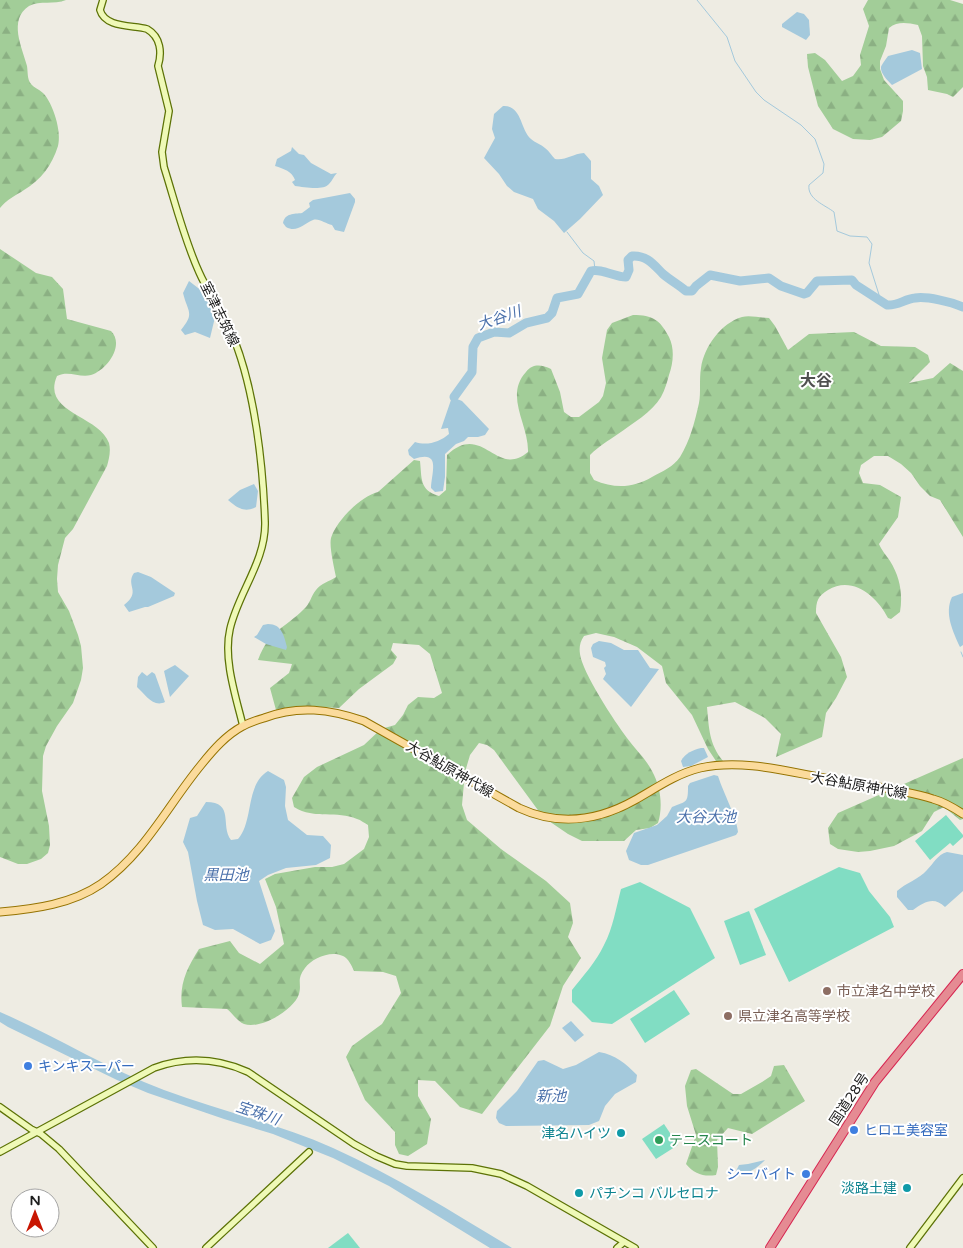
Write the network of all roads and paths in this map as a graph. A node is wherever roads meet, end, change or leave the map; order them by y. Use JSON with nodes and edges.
{"nodes":[{"id":1,"x":103,"y":0,"type":"edge"},
{"id":2,"x":242,"y":726,"type":"junction"},
{"id":3,"x":963,"y":814,"type":"edge"},
{"id":4,"x":0,"y":912,"type":"edge"},
{"id":5,"x":963,"y":974,"type":"edge"},
{"id":6,"x":0,"y":1106,"type":"edge"},
{"id":7,"x":37,"y":1132,"type":"junction"},
{"id":8,"x":0,"y":1152,"type":"edge"},
{"id":9,"x":309,"y":1152,"type":"dead end"},
{"id":10,"x":963,"y":1178,"type":"edge"},
{"id":11,"x":624,"y":1242,"type":"junction"},
{"id":12,"x":153,"y":1248,"type":"edge"},
{"id":13,"x":206,"y":1248,"type":"edge"},
{"id":14,"x":617,"y":1248,"type":"edge"},
{"id":15,"x":635,"y":1248,"type":"edge"},
{"id":16,"x":770,"y":1248,"type":"edge"},
{"id":17,"x":910,"y":1248,"type":"edge"}],
"edges":[{"from":1,"to":2,"type":"street","name":"室津志筑線"},
{"from":2,"to":3,"type":"main road","name":"大谷鮎原神代線"},
{"from":2,"to":4,"type":"main road","name":"大谷鮎原神代線"},
{"from":5,"to":16,"type":"highway","name":"国道28号"},
{"from":6,"to":7,"type":"street"},
{"from":7,"to":8,"type":"street"},
{"from":7,"to":11,"type":"street"},
{"from":7,"to":12,"type":"street"},
{"from":9,"to":13,"type":"street"},
{"from":10,"to":17,"type":"street"},
{"from":11,"to":14,"type":"street"},
{"from":11,"to":15,"type":"street"}]}
